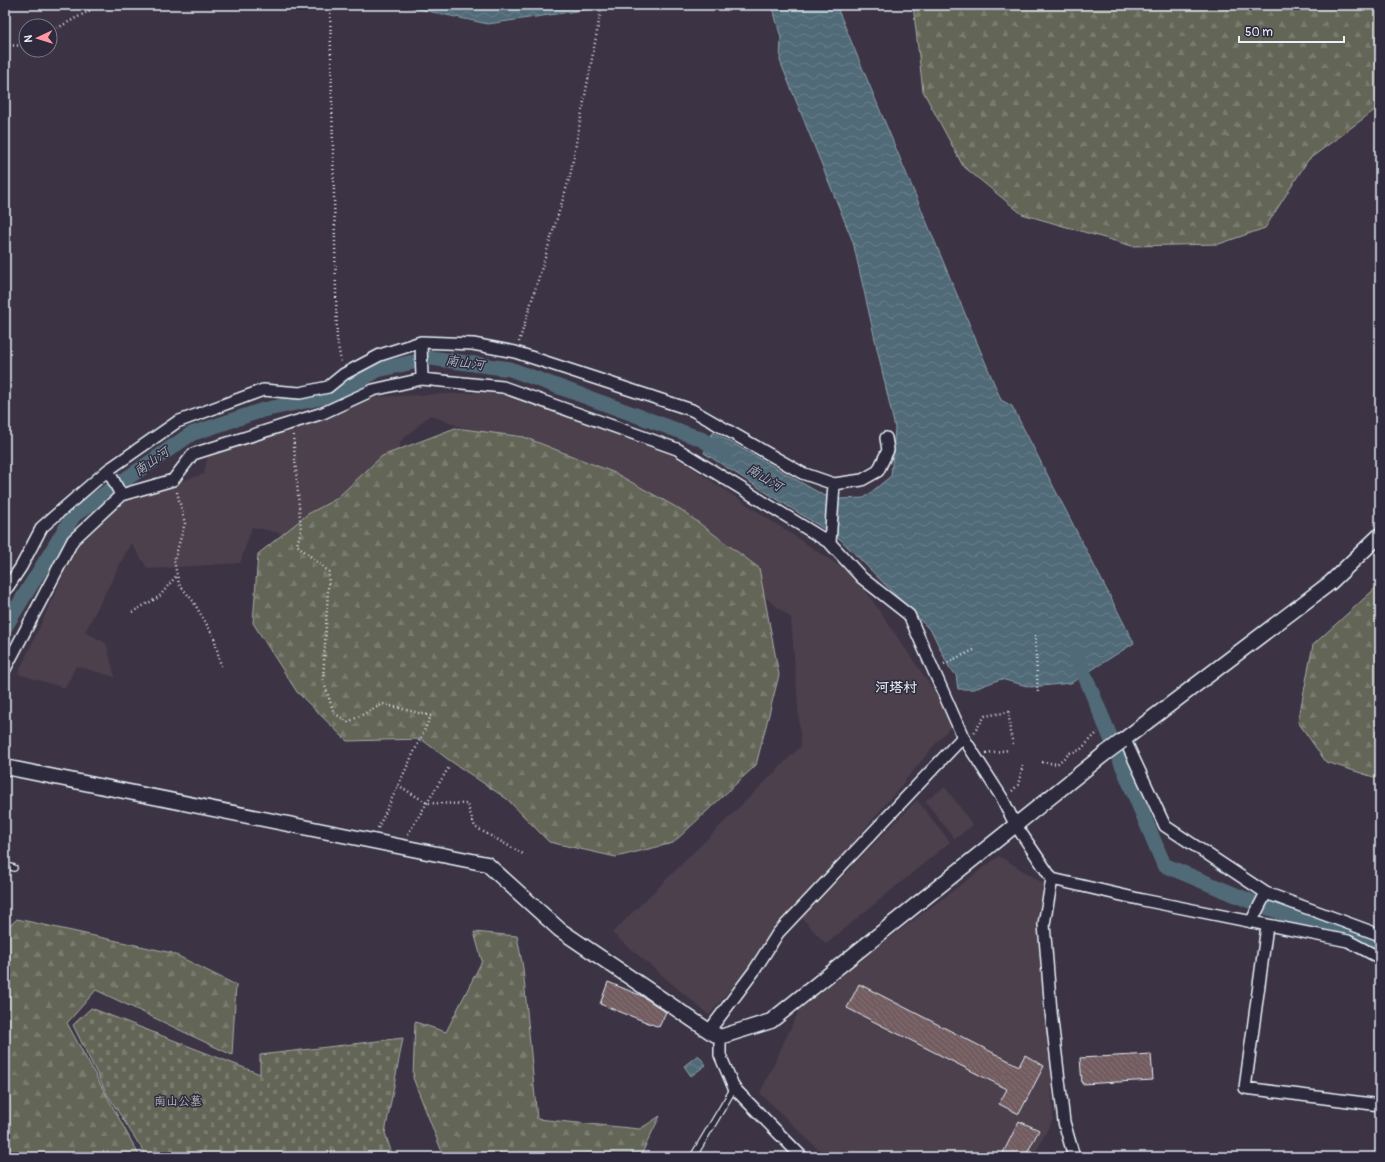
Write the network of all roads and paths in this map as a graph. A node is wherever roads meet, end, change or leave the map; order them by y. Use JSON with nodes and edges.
{"nodes":[{"id":1,"x":100,"y":5,"type":"edge"},
{"id":2,"x":330,"y":5,"type":"edge"},
{"id":3,"x":602,"y":5,"type":"edge"},
{"id":4,"x":58,"y":28,"type":"edge"},
{"id":5,"x":18,"y":45,"type":"edge"},
{"id":6,"x":5,"y":46,"type":"edge"},
{"id":7,"x":421,"y":342,"type":"junction"},
{"id":8,"x":515,"y":352,"type":"junction"},
{"id":9,"x":344,"y":374,"type":"junction"},
{"id":10,"x":422,"y":379,"type":"junction"},
{"id":11,"x":292,"y":423,"type":"junction"},
{"id":12,"x":886,"y":438,"type":"dead end"},
{"id":13,"x":108,"y":470,"type":"junction"},
{"id":14,"x":173,"y":480,"type":"junction"},
{"id":15,"x":834,"y":484,"type":"junction"},
{"id":16,"x":120,"y":495,"type":"junction"},
{"id":17,"x":1380,"y":535,"type":"edge"},
{"id":18,"x":830,"y":543,"type":"junction"},
{"id":19,"x":177,"y":575,"type":"junction"},
{"id":20,"x":5,"y":591,"type":"edge"},
{"id":21,"x":132,"y":612,"type":"dead end"},
{"id":22,"x":1036,"y":635,"type":"dead end"},
{"id":23,"x":976,"y":649,"type":"dead end"},
{"id":24,"x":221,"y":666,"type":"dead end"},
{"id":25,"x":5,"y":669,"type":"edge"},
{"id":26,"x":934,"y":669,"type":"junction"},
{"id":27,"x":1038,"y":694,"type":"dead end"},
{"id":28,"x":1098,"y":732,"type":"dead end"},
{"id":29,"x":965,"y":740,"type":"junction"},
{"id":30,"x":1124,"y":740,"type":"junction"},
{"id":31,"x":1013,"y":744,"type":"dead end"},
{"id":32,"x":1009,"y":750,"type":"dead end"},
{"id":33,"x":974,"y":754,"type":"junction"},
{"id":34,"x":1042,"y":762,"type":"dead end"},
{"id":35,"x":1023,"y":764,"type":"dead end"},
{"id":36,"x":5,"y":767,"type":"edge"},
{"id":37,"x":449,"y":767,"type":"dead end"},
{"id":38,"x":398,"y":785,"type":"junction"},
{"id":39,"x":1002,"y":798,"type":"junction"},
{"id":40,"x":427,"y":803,"type":"junction"},
{"id":41,"x":1016,"y":824,"type":"junction"},
{"id":42,"x":372,"y":841,"type":"junction"},
{"id":43,"x":401,"y":847,"type":"junction"},
{"id":44,"x":526,"y":855,"type":"dead end"},
{"id":45,"x":5,"y":866,"type":"edge"},
{"id":46,"x":14,"y":868,"type":"dead end"},
{"id":47,"x":1052,"y":879,"type":"junction"},
{"id":48,"x":1266,"y":893,"type":"junction"},
{"id":49,"x":1251,"y":922,"type":"junction"},
{"id":50,"x":1267,"y":926,"type":"junction"},
{"id":51,"x":1380,"y":935,"type":"edge"},
{"id":52,"x":1380,"y":958,"type":"edge"},
{"id":53,"x":714,"y":1034,"type":"junction"},
{"id":54,"x":734,"y":1088,"type":"junction"},
{"id":55,"x":1380,"y":1105,"type":"edge"},
{"id":56,"x":693,"y":1157,"type":"edge"},
{"id":57,"x":802,"y":1157,"type":"edge"},
{"id":58,"x":1074,"y":1157,"type":"edge"}],
"edges":[{"from":1,"to":4,"type":"path"},
{"from":2,"to":9,"type":"path"},
{"from":3,"to":8,"type":"path"},
{"from":5,"to":6,"type":"path"},
{"from":7,"to":8,"type":"street"},
{"from":7,"to":9,"type":"street"},
{"from":7,"to":10,"type":"street"},
{"from":8,"to":15,"type":"street"},
{"from":9,"to":13,"type":"street"},
{"from":10,"to":11,"type":"street"},
{"from":10,"to":18,"type":"street"},
{"from":11,"to":14,"type":"street"},
{"from":11,"to":38,"type":"path"},
{"from":12,"to":15,"type":"street"},
{"from":13,"to":16,"type":"street"},
{"from":13,"to":20,"type":"street"},
{"from":14,"to":16,"type":"street"},
{"from":14,"to":19,"type":"path"},
{"from":15,"to":18,"type":"street"},
{"from":16,"to":25,"type":"street"},
{"from":17,"to":30,"type":"street"},
{"from":18,"to":26,"type":"street"},
{"from":19,"to":21,"type":"path"},
{"from":19,"to":24,"type":"path"},
{"from":22,"to":27,"type":"path"},
{"from":23,"to":26,"type":"path"},
{"from":26,"to":29,"type":"street"},
{"from":28,"to":34,"type":"path"},
{"from":29,"to":31,"type":"path"},
{"from":29,"to":33,"type":"street"},
{"from":29,"to":53,"type":"street"},
{"from":30,"to":41,"type":"street","bridge":true},
{"from":30,"to":48,"type":"street"},
{"from":32,"to":33,"type":"path"},
{"from":33,"to":39,"type":"street"},
{"from":35,"to":39,"type":"path"},
{"from":36,"to":42,"type":"street"},
{"from":37,"to":40,"type":"path"},
{"from":38,"to":40,"type":"path"},
{"from":38,"to":42,"type":"path"},
{"from":39,"to":41,"type":"street"},
{"from":40,"to":43,"type":"path"},
{"from":40,"to":44,"type":"path"},
{"from":41,"to":47,"type":"street"},
{"from":41,"to":53,"type":"street"},
{"from":42,"to":43,"type":"street"},
{"from":43,"to":53,"type":"street"},
{"from":45,"to":46,"type":"lane"},
{"from":47,"to":49,"type":"street"},
{"from":47,"to":58,"type":"street"},
{"from":48,"to":49,"type":"street"},
{"from":48,"to":51,"type":"street"},
{"from":49,"to":50,"type":"street"},
{"from":50,"to":52,"type":"street"},
{"from":50,"to":55,"type":"street"},
{"from":53,"to":54,"type":"street"},
{"from":54,"to":56,"type":"lane"},
{"from":54,"to":57,"type":"street"}]}
